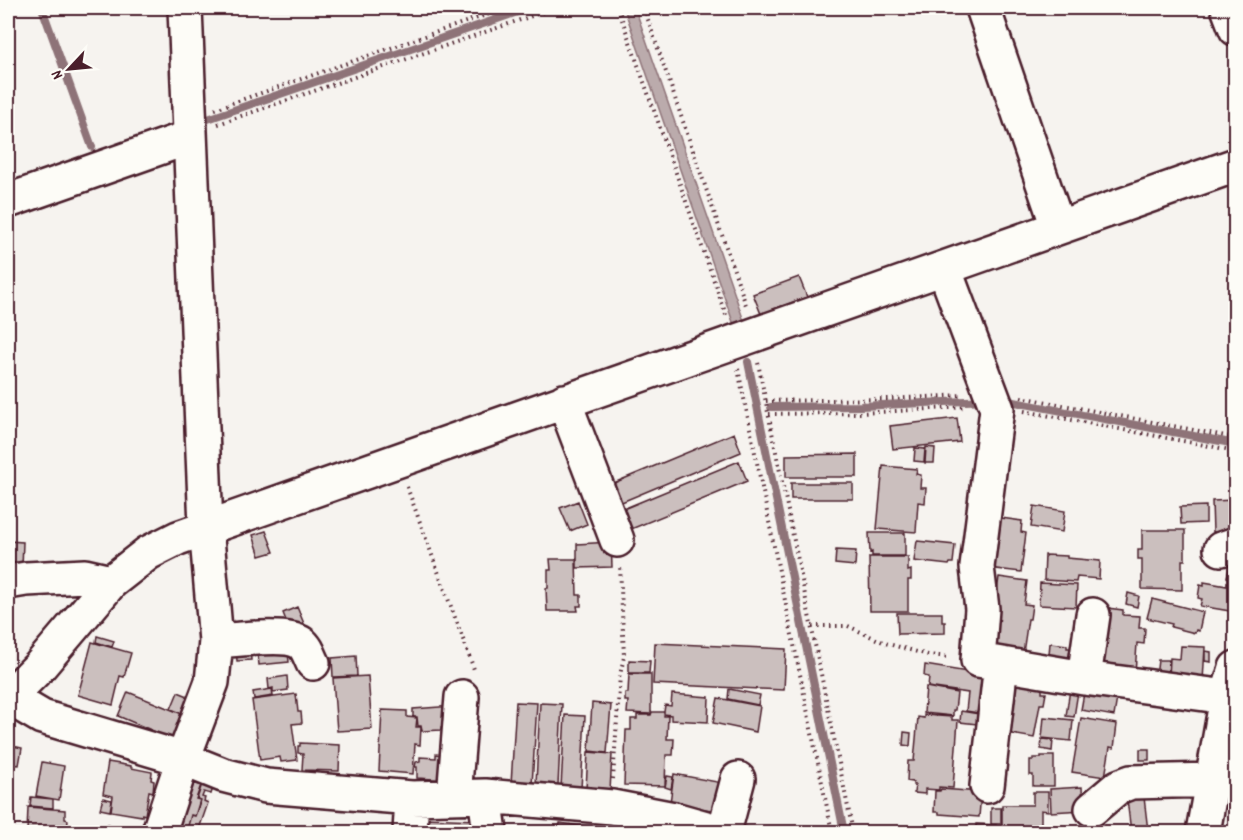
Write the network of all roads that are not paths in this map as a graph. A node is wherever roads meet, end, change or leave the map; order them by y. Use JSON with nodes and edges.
{"nodes":[{"id":1,"x":185,"y":8,"type":"edge"},
{"id":2,"x":983,"y":8,"type":"edge"},
{"id":3,"x":1228,"y":8,"type":"edge"},
{"id":4,"x":1236,"y":29,"type":"edge"},
{"id":5,"x":189,"y":130,"type":"junction"},
{"id":6,"x":1236,"y":165,"type":"edge"},
{"id":7,"x":8,"y":201,"type":"edge"},
{"id":8,"x":1058,"y":227,"type":"junction"},
{"id":9,"x":944,"y":268,"type":"junction"},
{"id":10,"x":564,"y":402,"type":"junction"},
{"id":11,"x":206,"y":527,"type":"junction"},
{"id":12,"x":617,"y":540,"type":"road end"},
{"id":13,"x":8,"y":582,"type":"edge"},
{"id":14,"x":111,"y":582,"type":"junction"},
{"id":15,"x":1093,"y":615,"type":"dead end"},
{"id":16,"x":216,"y":641,"type":"junction"},
{"id":17,"x":990,"y":662,"type":"junction"},
{"id":18,"x":313,"y":663,"type":"dead end"},
{"id":19,"x":1084,"y":678,"type":"junction"},
{"id":20,"x":1231,"y":682,"type":"edge"},
{"id":21,"x":468,"y":685,"type":"road end"},
{"id":22,"x":8,"y":693,"type":"edge"},
{"id":23,"x":8,"y":698,"type":"edge"},
{"id":24,"x":183,"y":759,"type":"junction"},
{"id":25,"x":738,"y":779,"type":"dead end"},
{"id":26,"x":1212,"y":780,"type":"junction"},
{"id":27,"x":987,"y":786,"type":"dead end"},
{"id":28,"x":470,"y":797,"type":"junction"},
{"id":29,"x":412,"y":798,"type":"junction"},
{"id":30,"x":1092,"y":809,"type":"dead end"},
{"id":31,"x":672,"y":826,"type":"edge"},
{"id":32,"x":159,"y":832,"type":"edge"},
{"id":33,"x":410,"y":832,"type":"edge"},
{"id":34,"x":490,"y":832,"type":"edge"},
{"id":35,"x":722,"y":832,"type":"edge"},
{"id":36,"x":1203,"y":832,"type":"edge"}],
"edges":[{"from":1,"to":5,"type":"street"},
{"from":2,"to":8,"type":"street"},
{"from":3,"to":4,"type":"street"},
{"from":5,"to":7,"type":"street"},
{"from":5,"to":11,"type":"street"},
{"from":6,"to":8,"type":"street"},
{"from":8,"to":9,"type":"street"},
{"from":9,"to":10,"type":"street"},
{"from":9,"to":17,"type":"street"},
{"from":10,"to":11,"type":"street"},
{"from":10,"to":12,"type":"street"},
{"from":11,"to":14,"type":"street"},
{"from":11,"to":16,"type":"street"},
{"from":13,"to":14,"type":"street"},
{"from":14,"to":22,"type":"street"},
{"from":15,"to":19,"type":"street"},
{"from":16,"to":18,"type":"street"},
{"from":16,"to":24,"type":"street"},
{"from":17,"to":19,"type":"street"},
{"from":17,"to":27,"type":"street"},
{"from":19,"to":20,"type":"street"},
{"from":20,"to":26,"type":"street"},
{"from":21,"to":28,"type":"street"},
{"from":23,"to":24,"type":"street"},
{"from":24,"to":29,"type":"street"},
{"from":24,"to":32,"type":"street"},
{"from":25,"to":35,"type":"street"},
{"from":26,"to":30,"type":"street"},
{"from":26,"to":36,"type":"street"},
{"from":28,"to":29,"type":"street"},
{"from":28,"to":31,"type":"street"},
{"from":28,"to":34,"type":"street"},
{"from":29,"to":33,"type":"street"},
{"from":31,"to":35,"type":"street"}]}
